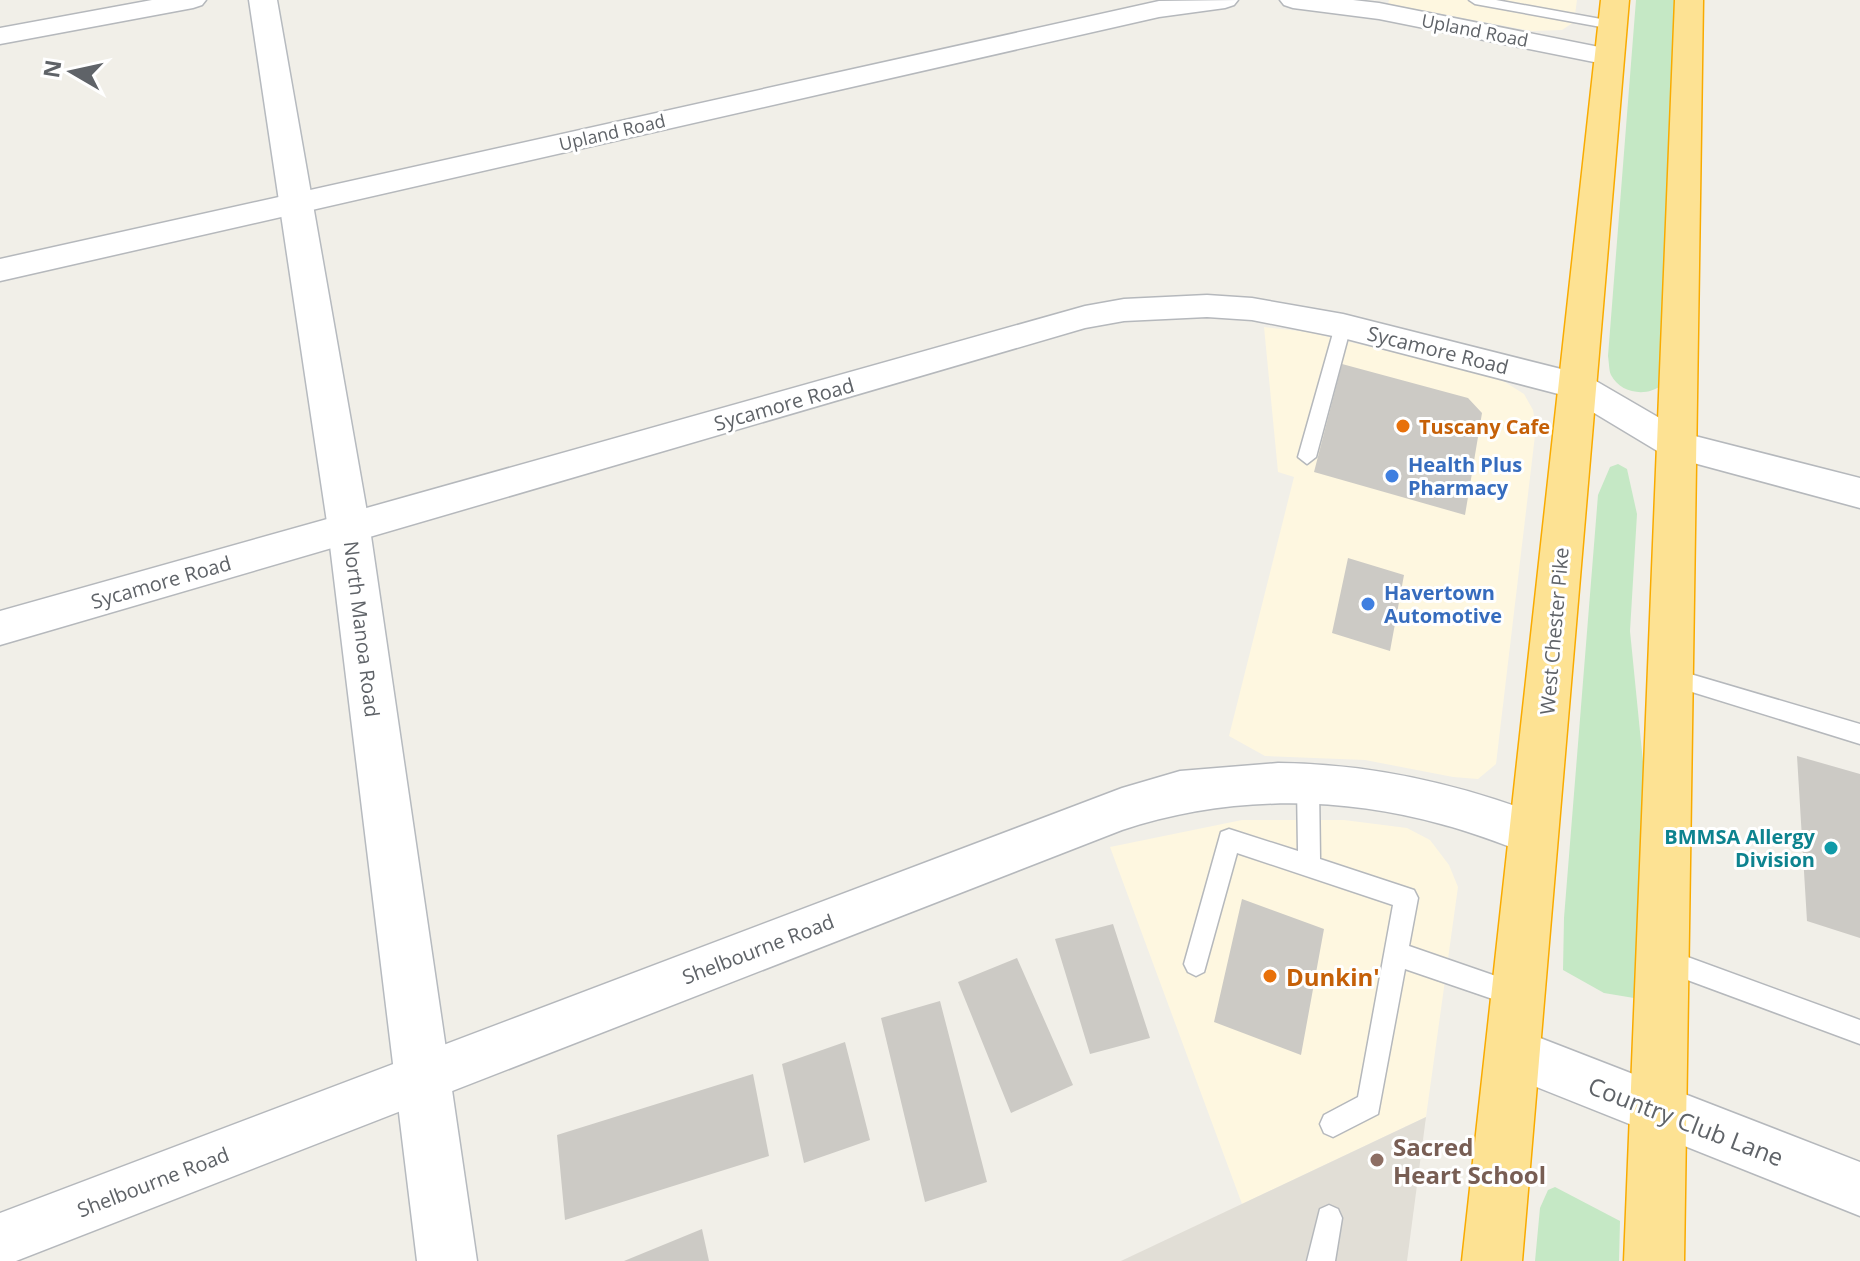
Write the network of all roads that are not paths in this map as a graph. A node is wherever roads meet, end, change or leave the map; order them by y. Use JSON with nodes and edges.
{"nodes":[{"id":1,"x":193,"y":0,"type":"edge"},
{"id":2,"x":263,"y":0,"type":"edge"},
{"id":3,"x":1225,"y":0,"type":"edge"},
{"id":4,"x":1293,"y":0,"type":"edge"},
{"id":5,"x":1475,"y":0,"type":"edge"},
{"id":6,"x":1689,"y":0,"type":"edge"},
{"id":7,"x":1612,"y":27,"type":"edge"},
{"id":8,"x":0,"y":36,"type":"edge"},
{"id":9,"x":298,"y":203,"type":"junction"},
{"id":10,"x":0,"y":270,"type":"edge"},
{"id":11,"x":1343,"y":326,"type":"junction"},
{"id":12,"x":1577,"y":386,"type":"junction"},
{"id":13,"x":1677,"y":445,"type":"junction"},
{"id":14,"x":1307,"y":457,"type":"dead end"},
{"id":15,"x":1860,"y":493,"type":"edge"},
{"id":16,"x":349,"y":529,"type":"junction"},
{"id":17,"x":0,"y":628,"type":"edge"},
{"id":18,"x":1670,"y":677,"type":"junction"},
{"id":19,"x":1860,"y":734,"type":"edge"},
{"id":20,"x":1308,"y":785,"type":"junction"},
{"id":21,"x":1534,"y":834,"type":"junction"},
{"id":22,"x":1309,"y":865,"type":"junction"},
{"id":23,"x":1395,"y":953,"type":"junction"},
{"id":24,"x":1663,"y":960,"type":"junction"},
{"id":25,"x":1196,"y":964,"type":"dead end"},
{"id":26,"x":1518,"y":995,"type":"junction"},
{"id":27,"x":1860,"y":1032,"type":"edge"},
{"id":28,"x":1512,"y":1052,"type":"junction"},
{"id":29,"x":421,"y":1079,"type":"junction"},
{"id":30,"x":1658,"y":1110,"type":"junction"},
{"id":31,"x":1333,"y":1124,"type":"dead end"},
{"id":32,"x":1860,"y":1189,"type":"edge"},
{"id":33,"x":1329,"y":1218,"type":"dead end"},
{"id":34,"x":0,"y":1240,"type":"edge"},
{"id":35,"x":447,"y":1261,"type":"edge"},
{"id":36,"x":1321,"y":1261,"type":"edge"},
{"id":37,"x":1492,"y":1261,"type":"edge"},
{"id":38,"x":1654,"y":1261,"type":"edge"}],
"edges":[{"from":1,"to":8,"type":"street"},
{"from":2,"to":9,"type":"main road","name":"North Manoa Road"},
{"from":3,"to":9,"type":"street","name":"Upland Road"},
{"from":4,"to":7,"type":"street","name":"Upland Road"},
{"from":5,"to":7,"type":"lane"},
{"from":6,"to":13,"type":"highway"},
{"from":7,"to":12,"type":"highway","name":"West Chester Pike"},
{"from":9,"to":10,"type":"street","name":"Upland Road"},
{"from":9,"to":16,"type":"main road","name":"North Manoa Road"},
{"from":11,"to":12,"type":"street","name":"Sycamore Road"},
{"from":11,"to":14,"type":"lane"},
{"from":11,"to":16,"type":"street","name":"Sycamore Road"},
{"from":12,"to":13,"type":"street","name":"Sycamore Road"},
{"from":12,"to":21,"type":"highway","name":"West Chester Pike"},
{"from":13,"to":15,"type":"street","name":"Sycamore Road"},
{"from":13,"to":18,"type":"highway"},
{"from":16,"to":17,"type":"street","name":"Sycamore Road"},
{"from":16,"to":29,"type":"main road","name":"North Manoa Road"},
{"from":18,"to":19,"type":"lane"},
{"from":18,"to":24,"type":"highway"},
{"from":20,"to":21,"type":"street","name":"Shelbourne Road"},
{"from":20,"to":22,"type":"lane"},
{"from":20,"to":29,"type":"street","name":"Shelbourne Road"},
{"from":21,"to":26,"type":"highway","name":"West Chester Pike"},
{"from":22,"to":23,"type":"lane"},
{"from":22,"to":25,"type":"lane"},
{"from":23,"to":26,"type":"lane"},
{"from":23,"to":31,"type":"lane"},
{"from":24,"to":27,"type":"lane"},
{"from":24,"to":30,"type":"highway"},
{"from":26,"to":28,"type":"highway","name":"West Chester Pike"},
{"from":28,"to":30,"type":"street","name":"Country Club Lane"},
{"from":28,"to":37,"type":"highway","name":"West Chester Pike"},
{"from":29,"to":34,"type":"street","name":"Shelbourne Road"},
{"from":29,"to":35,"type":"main road","name":"North Manoa Road"},
{"from":30,"to":32,"type":"street","name":"Country Club Lane"},
{"from":30,"to":38,"type":"highway"},
{"from":33,"to":36,"type":"lane"}]}
